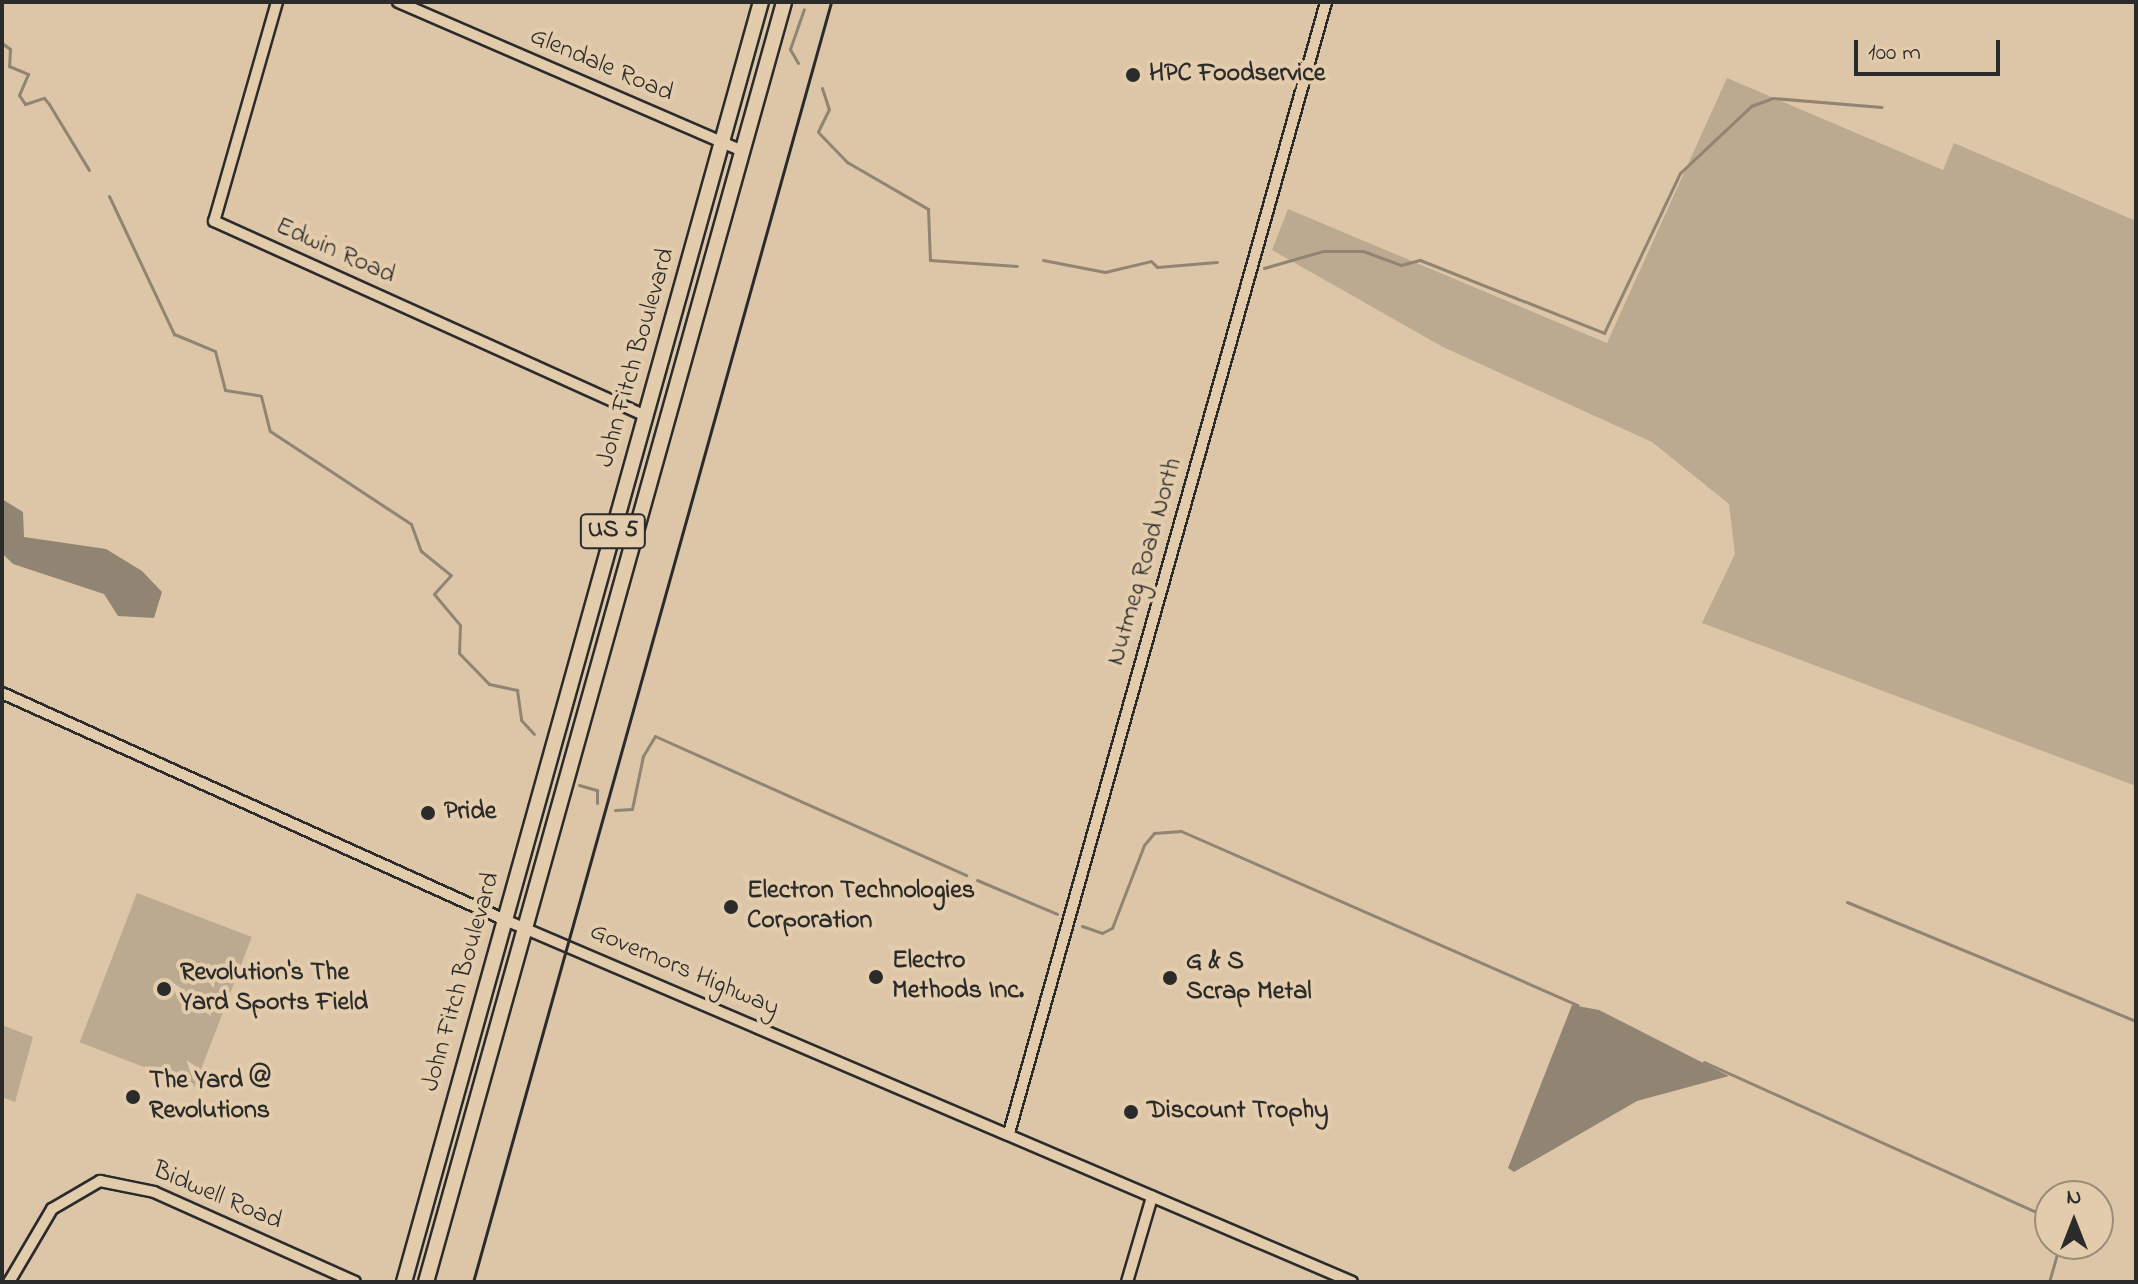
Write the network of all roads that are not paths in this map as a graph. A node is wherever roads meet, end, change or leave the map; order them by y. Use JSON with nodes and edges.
{"nodes":[{"id":1,"x":277,"y":2,"type":"edge"},
{"id":2,"x":398,"y":2,"type":"edge"},
{"id":3,"x":761,"y":2,"type":"edge"},
{"id":4,"x":784,"y":2,"type":"edge"},
{"id":5,"x":1326,"y":2,"type":"edge"},
{"id":6,"x":722,"y":143,"type":"junction"},
{"id":7,"x":742,"y":151,"type":"junction"},
{"id":8,"x":645,"y":416,"type":"junction"},
{"id":9,"x":2,"y":693,"type":"edge"},
{"id":10,"x":505,"y":920,"type":"junction"},
{"id":11,"x":525,"y":928,"type":"junction"},
{"id":12,"x":1009,"y":1133,"type":"junction"},
{"id":13,"x":1152,"y":1197,"type":"junction"},
{"id":14,"x":9,"y":1282,"type":"edge"},
{"id":15,"x":355,"y":1282,"type":"edge"},
{"id":16,"x":404,"y":1282,"type":"edge"},
{"id":17,"x":426,"y":1282,"type":"edge"},
{"id":18,"x":1127,"y":1282,"type":"edge"},
{"id":19,"x":1352,"y":1282,"type":"edge"}],
"edges":[{"from":1,"to":8,"type":"street","name":"Edwin Road"},
{"from":2,"to":6,"type":"street","name":"Glendale Road"},
{"from":3,"to":6,"type":"highway","name":"John Fitch Boulevard","number":"US 5"},
{"from":4,"to":7,"type":"highway","name":"John Fitch Boulevard","number":"US 5"},
{"from":5,"to":12,"type":"street","name":"Nutmeg Road North"},
{"from":6,"to":7,"type":"street","name":"Glendale Road"},
{"from":6,"to":8,"type":"highway","name":"John Fitch Boulevard","number":"US 5"},
{"from":7,"to":11,"type":"highway","name":"John Fitch Boulevard","number":"US 5"},
{"from":8,"to":10,"type":"highway","name":"John Fitch Boulevard","number":"US 5"},
{"from":9,"to":10,"type":"street","name":"Governors Highway"},
{"from":10,"to":11,"type":"street","name":"Governors Highway"},
{"from":10,"to":16,"type":"highway","name":"John Fitch Boulevard","number":"US 5"},
{"from":11,"to":12,"type":"street","name":"Governors Highway"},
{"from":11,"to":17,"type":"highway","name":"John Fitch Boulevard","number":"US 5"},
{"from":12,"to":13,"type":"street","name":"Governors Highway"},
{"from":13,"to":18,"type":"street"},
{"from":13,"to":19,"type":"street","name":"Governors Highway"},
{"from":14,"to":15,"type":"street","name":"Bidwell Road"}]}
